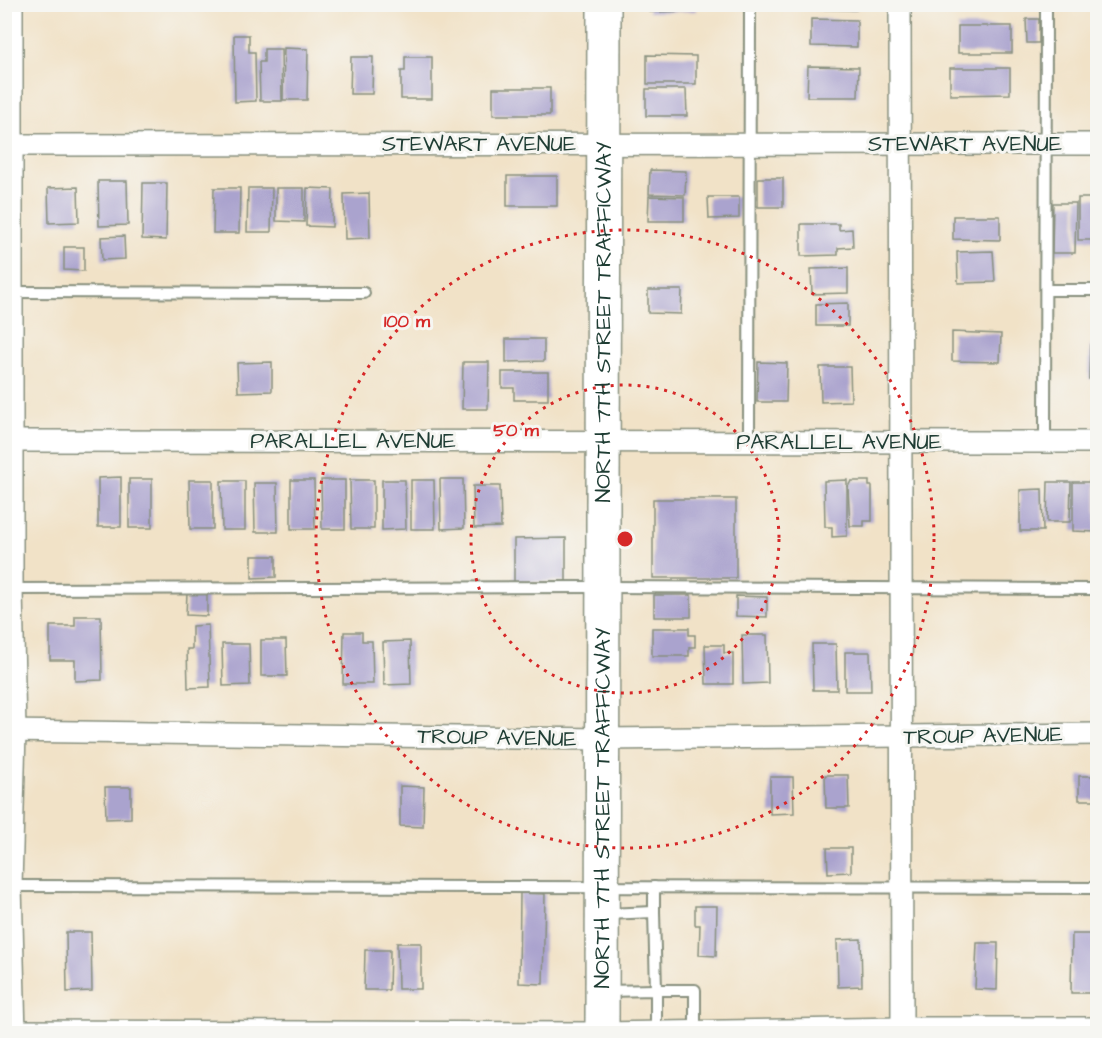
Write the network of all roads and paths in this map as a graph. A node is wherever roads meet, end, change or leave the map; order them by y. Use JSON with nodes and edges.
{"nodes":[{"id":1,"x":12,"y":4,"type":"edge"},
{"id":2,"x":604,"y":4,"type":"edge"},
{"id":3,"x":750,"y":4,"type":"edge"},
{"id":4,"x":900,"y":4,"type":"edge"},
{"id":5,"x":1046,"y":4,"type":"edge"},
{"id":6,"x":603,"y":143,"type":"junction"},
{"id":7,"x":750,"y":144,"type":"junction"},
{"id":8,"x":899,"y":144,"type":"junction"},
{"id":9,"x":1046,"y":144,"type":"junction"},
{"id":10,"x":1098,"y":144,"type":"edge"},
{"id":11,"x":8,"y":145,"type":"edge"},
{"id":12,"x":1046,"y":290,"type":"junction"},
{"id":13,"x":1098,"y":290,"type":"edge"},
{"id":14,"x":9,"y":292,"type":"edge"},
{"id":15,"x":364,"y":293,"type":"dead end"},
{"id":16,"x":8,"y":441,"type":"edge"},
{"id":17,"x":604,"y":441,"type":"junction"},
{"id":18,"x":749,"y":441,"type":"junction"},
{"id":19,"x":901,"y":442,"type":"junction"},
{"id":20,"x":1045,"y":442,"type":"junction"},
{"id":21,"x":1098,"y":442,"type":"edge"},
{"id":22,"x":603,"y":587,"type":"junction"},
{"id":23,"x":8,"y":589,"type":"edge"},
{"id":24,"x":902,"y":590,"type":"junction"},
{"id":25,"x":1098,"y":590,"type":"edge"},
{"id":26,"x":10,"y":731,"type":"edge"},
{"id":27,"x":1098,"y":734,"type":"edge"},
{"id":28,"x":901,"y":737,"type":"junction"},
{"id":29,"x":603,"y":739,"type":"junction"},
{"id":30,"x":8,"y":886,"type":"edge"},
{"id":31,"x":654,"y":887,"type":"junction"},
{"id":32,"x":903,"y":887,"type":"junction"},
{"id":33,"x":1098,"y":888,"type":"edge"},
{"id":34,"x":602,"y":900,"type":"junction"},
{"id":35,"x":654,"y":912,"type":"junction"},
{"id":36,"x":656,"y":990,"type":"junction"},
{"id":37,"x":601,"y":991,"type":"junction"},
{"id":38,"x":1098,"y":1028,"type":"edge"},
{"id":39,"x":695,"y":1031,"type":"junction"},
{"id":40,"x":902,"y":1031,"type":"edge"},
{"id":41,"x":12,"y":1032,"type":"edge"},
{"id":42,"x":300,"y":1032,"type":"edge"},
{"id":43,"x":656,"y":1032,"type":"junction"},
{"id":44,"x":602,"y":1033,"type":"edge"}],
"edges":[{"from":1,"to":11,"type":"street"},
{"from":2,"to":6,"type":"main road","name":"NORTH 7TH STREET TRAFFICWAY"},
{"from":3,"to":7,"type":"lane"},
{"from":4,"to":8,"type":"street"},
{"from":5,"to":9,"type":"lane"},
{"from":6,"to":7,"type":"street","name":"STEWART AVENUE"},
{"from":6,"to":11,"type":"street","name":"STEWART AVENUE"},
{"from":6,"to":17,"type":"main road","name":"NORTH 7TH STREET TRAFFICWAY"},
{"from":7,"to":8,"type":"street","name":"STEWART AVENUE"},
{"from":7,"to":18,"type":"lane"},
{"from":8,"to":9,"type":"street","name":"STEWART AVENUE"},
{"from":8,"to":19,"type":"street"},
{"from":9,"to":10,"type":"street","name":"STEWART AVENUE"},
{"from":9,"to":12,"type":"lane"},
{"from":11,"to":14,"type":"street"},
{"from":12,"to":13,"type":"lane"},
{"from":12,"to":20,"type":"lane"},
{"from":14,"to":15,"type":"lane"},
{"from":14,"to":16,"type":"street"},
{"from":16,"to":17,"type":"street","name":"PARALLEL AVENUE"},
{"from":16,"to":23,"type":"street"},
{"from":17,"to":18,"type":"street","name":"PARALLEL AVENUE"},
{"from":17,"to":22,"type":"main road","name":"NORTH 7TH STREET TRAFFICWAY"},
{"from":18,"to":19,"type":"street","name":"PARALLEL AVENUE"},
{"from":19,"to":20,"type":"street","name":"PARALLEL AVENUE"},
{"from":19,"to":24,"type":"street"},
{"from":20,"to":21,"type":"street","name":"PARALLEL AVENUE"},
{"from":22,"to":23,"type":"lane"},
{"from":22,"to":24,"type":"lane"},
{"from":22,"to":29,"type":"main road","name":"NORTH 7TH STREET TRAFFICWAY"},
{"from":23,"to":26,"type":"street"},
{"from":24,"to":25,"type":"lane"},
{"from":24,"to":28,"type":"street"},
{"from":26,"to":29,"type":"street","name":"TROUP AVENUE"},
{"from":26,"to":30,"type":"street"},
{"from":27,"to":28,"type":"street","name":"TROUP AVENUE"},
{"from":28,"to":29,"type":"street","name":"TROUP AVENUE"},
{"from":28,"to":32,"type":"street"},
{"from":29,"to":34,"type":"main road","name":"NORTH 7TH STREET TRAFFICWAY"},
{"from":30,"to":34,"type":"lane"},
{"from":30,"to":41,"type":"street"},
{"from":31,"to":32,"type":"lane"},
{"from":31,"to":34,"type":"lane"},
{"from":31,"to":35,"type":"lane"},
{"from":32,"to":33,"type":"lane"},
{"from":32,"to":40,"type":"street"},
{"from":34,"to":35,"type":"lane"},
{"from":34,"to":37,"type":"main road","name":"NORTH 7TH STREET TRAFFICWAY"},
{"from":35,"to":36,"type":"lane"},
{"from":36,"to":37,"type":"lane"},
{"from":36,"to":39,"type":"lane"},
{"from":36,"to":43,"type":"lane"},
{"from":37,"to":44,"type":"main road","name":"NORTH 7TH STREET TRAFFICWAY"},
{"from":38,"to":40,"type":"street"},
{"from":39,"to":40,"type":"street"},
{"from":39,"to":43,"type":"street"},
{"from":41,"to":42,"type":"street"},
{"from":42,"to":44,"type":"street"},
{"from":43,"to":44,"type":"street"}]}
